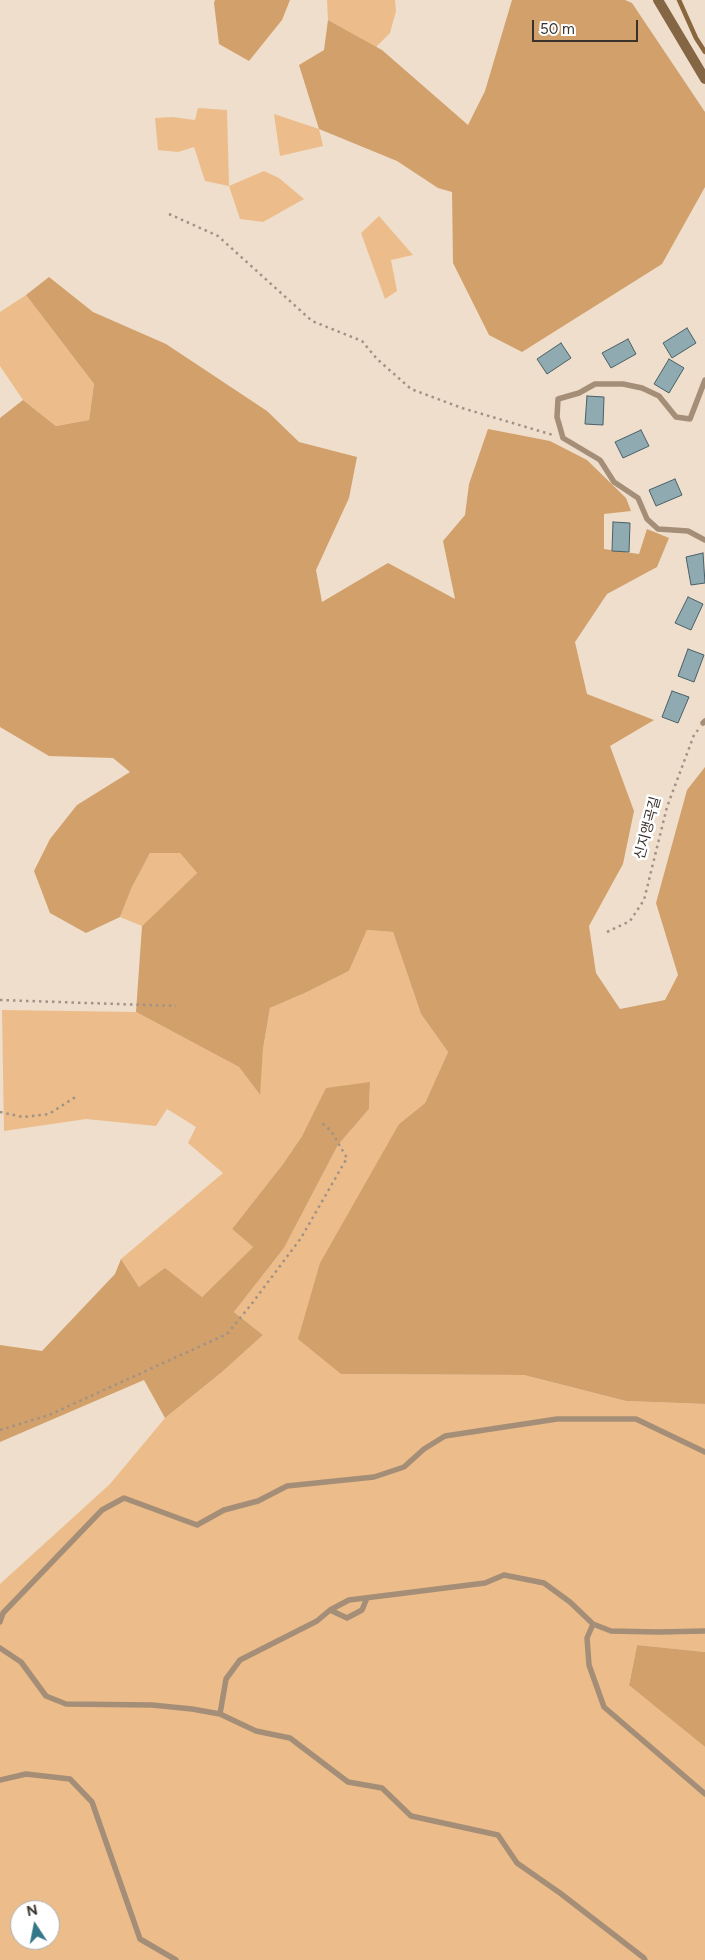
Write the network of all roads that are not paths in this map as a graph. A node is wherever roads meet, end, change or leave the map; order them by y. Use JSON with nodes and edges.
{"nodes":[{"id":1,"x":658,"y":0,"type":"edge"},
{"id":2,"x":705,"y":79,"type":"edge"},
{"id":3,"x":705,"y":380,"type":"edge"},
{"id":4,"x":705,"y":540,"type":"edge"},
{"id":5,"x":705,"y":1452,"type":"edge"},
{"id":6,"x":367,"y":1598,"type":"junction"},
{"id":7,"x":330,"y":1610,"type":"junction"},
{"id":8,"x":0,"y":1622,"type":"edge"},
{"id":9,"x":593,"y":1624,"type":"junction"},
{"id":10,"x":705,"y":1631,"type":"edge"},
{"id":11,"x":0,"y":1648,"type":"edge"},
{"id":12,"x":220,"y":1714,"type":"junction"},
{"id":13,"x":0,"y":1780,"type":"edge"},
{"id":14,"x":705,"y":1794,"type":"edge"},
{"id":15,"x":176,"y":1960,"type":"edge"},
{"id":16,"x":645,"y":1960,"type":"edge"}],
"edges":[{"from":1,"to":2,"type":"street"},
{"from":3,"to":4,"type":"lane"},
{"from":5,"to":8,"type":"lane"},
{"from":6,"to":7,"type":"lane"},
{"from":6,"to":7,"type":"lane"},
{"from":6,"to":9,"type":"lane"},
{"from":7,"to":12,"type":"lane"},
{"from":9,"to":10,"type":"lane"},
{"from":9,"to":14,"type":"lane"},
{"from":11,"to":12,"type":"lane"},
{"from":12,"to":16,"type":"lane"},
{"from":13,"to":15,"type":"lane"}]}
